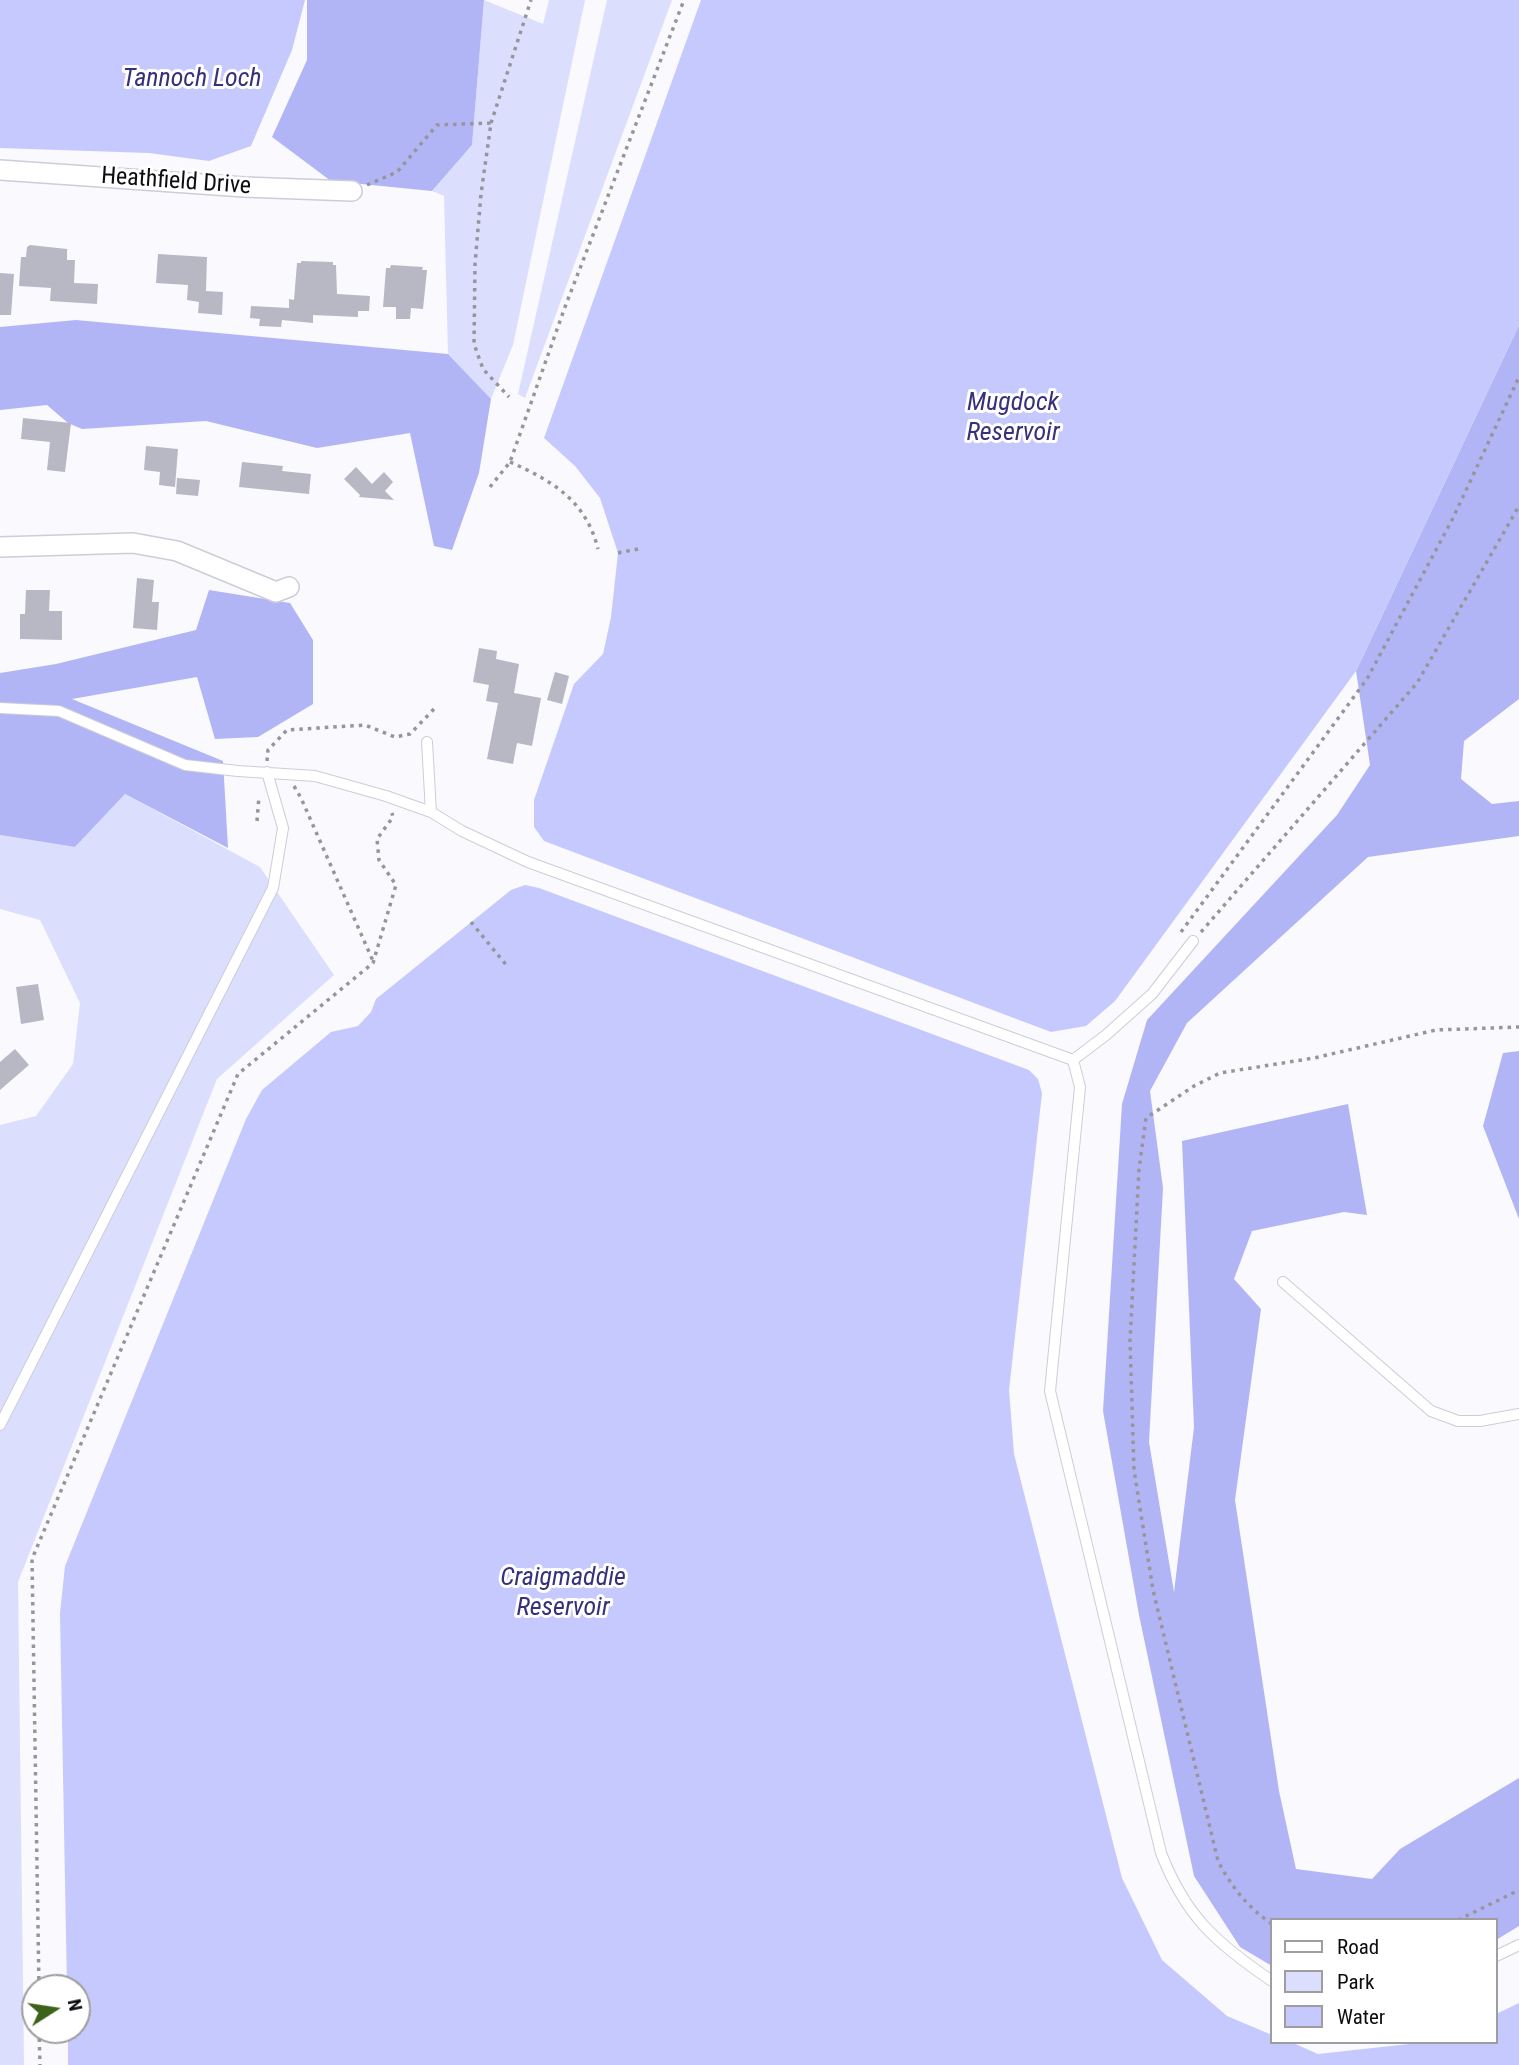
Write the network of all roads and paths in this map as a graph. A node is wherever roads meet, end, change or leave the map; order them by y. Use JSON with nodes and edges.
{"nodes":[{"id":1,"x":531,"y":0,"type":"edge"},
{"id":2,"x":684,"y":0,"type":"edge"},
{"id":3,"x":491,"y":123,"type":"junction"},
{"id":4,"x":0,"y":170,"type":"edge"},
{"id":5,"x":352,"y":191,"type":"joint"},
{"id":6,"x":1519,"y":377,"type":"edge"},
{"id":7,"x":509,"y":397,"type":"dead end"},
{"id":8,"x":510,"y":462,"type":"junction"},
{"id":9,"x":490,"y":487,"type":"dead end"},
{"id":10,"x":1519,"y":506,"type":"edge"},
{"id":11,"x":0,"y":547,"type":"edge"},
{"id":12,"x":598,"y":548,"type":"dead end"},
{"id":13,"x":638,"y":549,"type":"dead end"},
{"id":14,"x":618,"y":553,"type":"dead end"},
{"id":15,"x":289,"y":587,"type":"dead end"},
{"id":16,"x":0,"y":708,"type":"edge"},
{"id":17,"x":435,"y":708,"type":"dead end"},
{"id":18,"x":427,"y":742,"type":"dead end"},
{"id":19,"x":267,"y":772,"type":"junction"},
{"id":20,"x":285,"y":774,"type":"junction"},
{"id":21,"x":386,"y":796,"type":"junction"},
{"id":22,"x":431,"y":812,"type":"junction"},
{"id":23,"x":257,"y":821,"type":"dead end"},
{"id":24,"x":471,"y":922,"type":"dead end"},
{"id":25,"x":1193,"y":941,"type":"joint"},
{"id":26,"x":1174,"y":942,"type":"dead end"},
{"id":27,"x":373,"y":963,"type":"junction"},
{"id":28,"x":507,"y":966,"type":"dead end"},
{"id":29,"x":1519,"y":1027,"type":"edge"},
{"id":30,"x":1073,"y":1060,"type":"junction"},
{"id":31,"x":1283,"y":1282,"type":"dead end"},
{"id":32,"x":1519,"y":1414,"type":"edge"},
{"id":33,"x":0,"y":1425,"type":"edge"},
{"id":34,"x":1519,"y":1890,"type":"edge"},
{"id":35,"x":1462,"y":1918,"type":"edge"},
{"id":36,"x":1270,"y":1923,"type":"edge"},
{"id":37,"x":1519,"y":1945,"type":"edge"},
{"id":38,"x":1498,"y":1955,"type":"edge"},
{"id":39,"x":39,"y":1974,"type":"edge"},
{"id":40,"x":1270,"y":1980,"type":"edge"},
{"id":41,"x":39,"y":2044,"type":"edge"},
{"id":42,"x":40,"y":2065,"type":"edge"}],
"edges":[{"from":1,"to":3,"type":"path"},
{"from":2,"to":8,"type":"path"},
{"from":3,"to":5,"type":"path"},
{"from":3,"to":7,"type":"path"},
{"from":4,"to":5,"type":"street","name":"Heathfield Drive"},
{"from":6,"to":26,"type":"path"},
{"from":8,"to":9,"type":"path"},
{"from":8,"to":12,"type":"path"},
{"from":10,"to":25,"type":"path"},
{"from":11,"to":15,"type":"street"},
{"from":13,"to":14,"type":"path"},
{"from":16,"to":19,"type":"lane"},
{"from":17,"to":19,"type":"path"},
{"from":18,"to":22,"type":"lane"},
{"from":19,"to":20,"type":"lane"},
{"from":19,"to":23,"type":"path"},
{"from":19,"to":33,"type":"lane"},
{"from":20,"to":21,"type":"lane"},
{"from":20,"to":27,"type":"path"},
{"from":21,"to":22,"type":"lane"},
{"from":21,"to":27,"type":"path"},
{"from":22,"to":30,"type":"lane"},
{"from":24,"to":28,"type":"path"},
{"from":25,"to":30,"type":"lane"},
{"from":27,"to":39,"type":"path"},
{"from":29,"to":36,"type":"path"},
{"from":30,"to":40,"type":"lane"},
{"from":31,"to":32,"type":"lane"},
{"from":34,"to":35,"type":"path"},
{"from":37,"to":38,"type":"lane"},
{"from":41,"to":42,"type":"path"}]}
